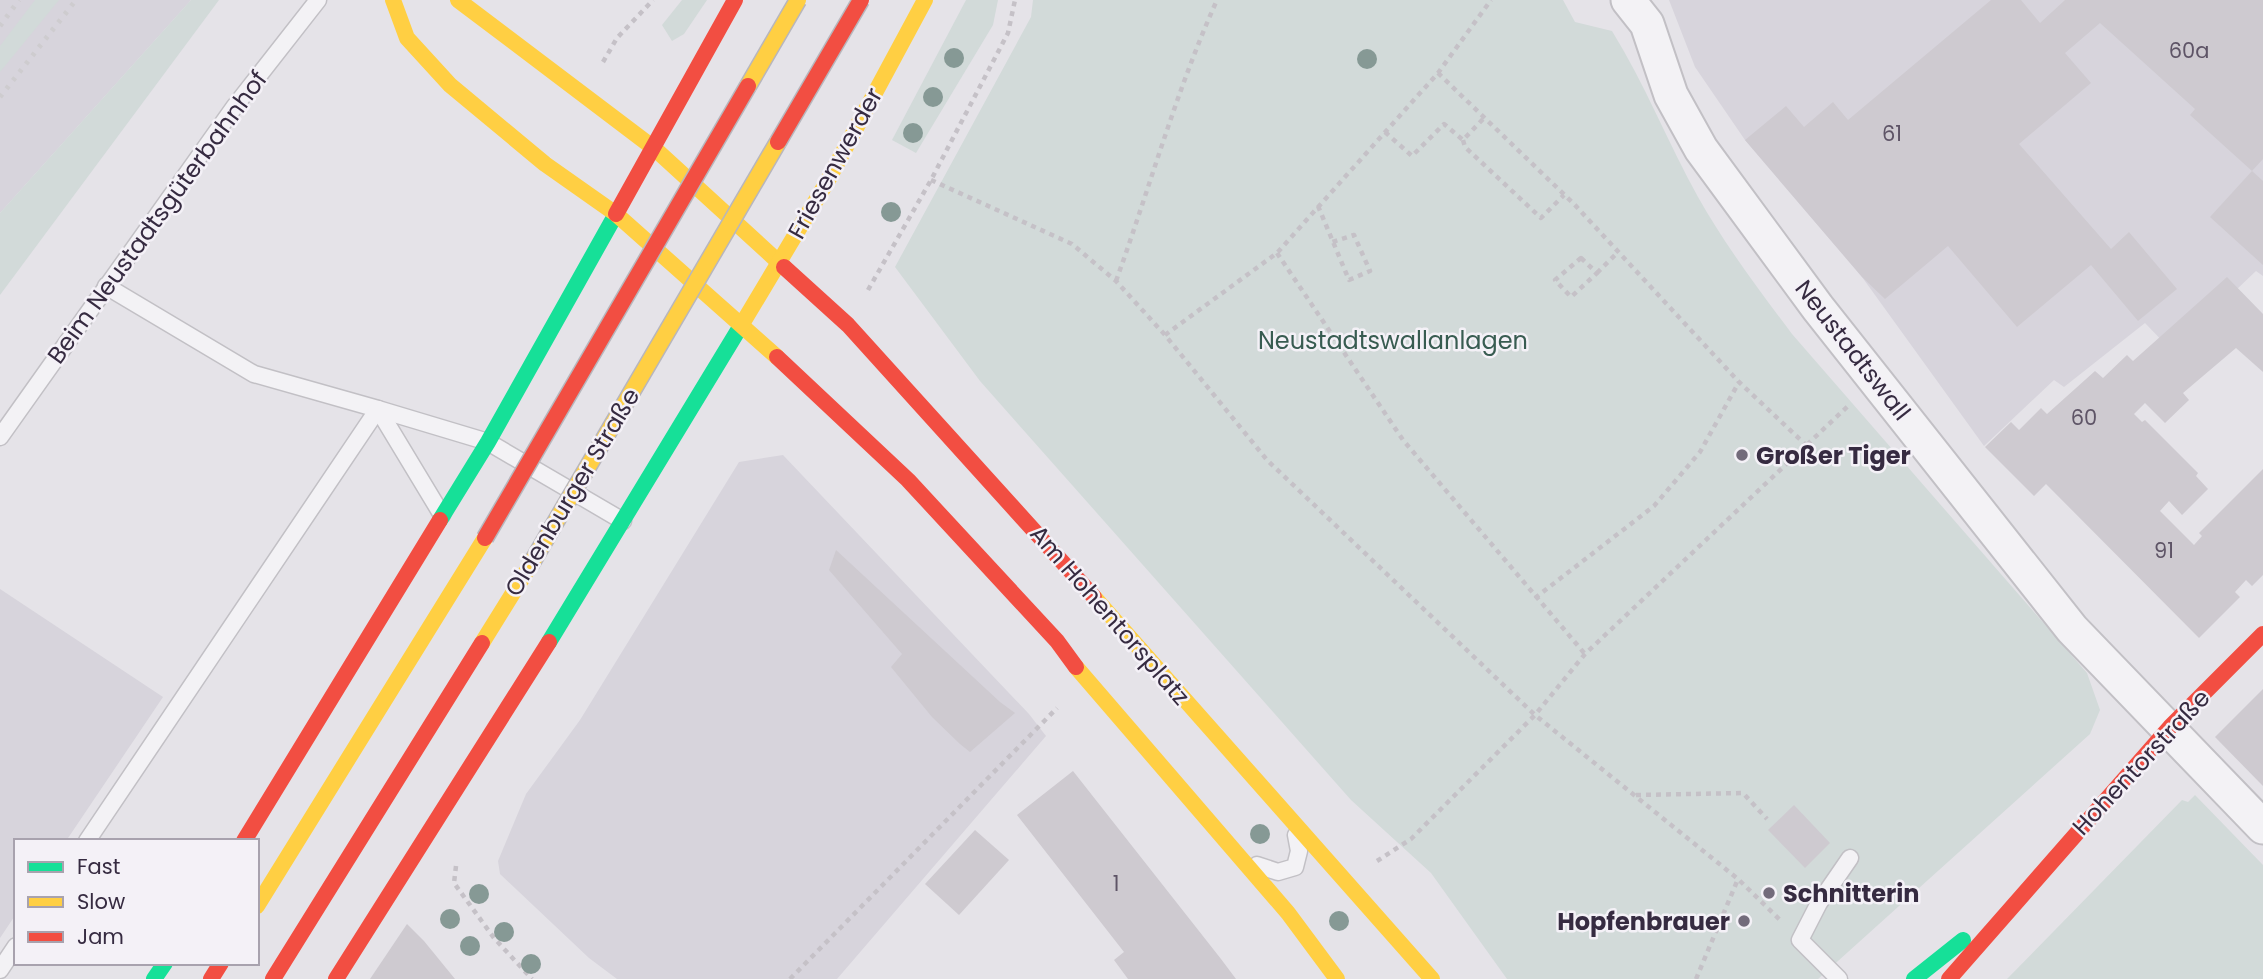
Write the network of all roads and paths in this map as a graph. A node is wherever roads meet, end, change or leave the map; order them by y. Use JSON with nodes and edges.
{"nodes":[{"id":1,"x":318,"y":0,"type":"edge"},
{"id":2,"x":393,"y":0,"type":"edge"},
{"id":3,"x":457,"y":0,"type":"edge"},
{"id":4,"x":653,"y":0,"type":"edge"},
{"id":5,"x":735,"y":0,"type":"edge"},
{"id":6,"x":798,"y":0,"type":"edge"},
{"id":7,"x":861,"y":0,"type":"edge"},
{"id":8,"x":925,"y":0,"type":"edge"},
{"id":9,"x":1015,"y":0,"type":"edge"},
{"id":10,"x":1217,"y":0,"type":"edge"},
{"id":11,"x":1490,"y":0,"type":"edge"},
{"id":12,"x":1628,"y":0,"type":"edge"},
{"id":13,"x":1438,"y":73,"type":"junction"},
{"id":14,"x":583,"y":95,"type":"junction"},
{"id":15,"x":1484,"y":118,"type":"junction"},
{"id":16,"x":1385,"y":132,"type":"junction"},
{"id":17,"x":1463,"y":140,"type":"junction"},
{"id":18,"x":655,"y":149,"type":"junction"},
{"id":19,"x":931,"y":180,"type":"junction"},
{"id":20,"x":1564,"y":195,"type":"junction"},
{"id":21,"x":1318,"y":206,"type":"junction"},
{"id":22,"x":616,"y":214,"type":"junction"},
{"id":23,"x":1332,"y":242,"type":"junction"},
{"id":24,"x":1618,"y":252,"type":"junction"},
{"id":25,"x":1277,"y":253,"type":"junction"},
{"id":26,"x":779,"y":262,"type":"junction"},
{"id":27,"x":1597,"y":273,"type":"junction"},
{"id":28,"x":1116,"y":281,"type":"junction"},
{"id":29,"x":106,"y":286,"type":"junction"},
{"id":30,"x":742,"y":324,"type":"junction"},
{"id":31,"x":848,"y":325,"type":"junction"},
{"id":32,"x":1165,"y":335,"type":"junction"},
{"id":33,"x":1876,"y":379,"type":"junction"},
{"id":34,"x":1739,"y":382,"type":"junction"},
{"id":35,"x":378,"y":409,"type":"junction"},
{"id":36,"x":0,"y":437,"type":"edge"},
{"id":37,"x":488,"y":442,"type":"junction"},
{"id":38,"x":1806,"y":445,"type":"junction"},
{"id":39,"x":443,"y":515,"type":"junction"},
{"id":40,"x":623,"y":521,"type":"junction"},
{"id":41,"x":1535,"y":598,"type":"junction"},
{"id":42,"x":1076,"y":634,"type":"dead end"},
{"id":43,"x":1099,"y":634,"type":"dead end"},
{"id":44,"x":2263,"y":634,"type":"edge"},
{"id":45,"x":1057,"y":641,"type":"junction"},
{"id":46,"x":1138,"y":649,"type":"junction"},
{"id":47,"x":1585,"y":654,"type":"junction"},
{"id":48,"x":1087,"y":681,"type":"junction"},
{"id":49,"x":1535,"y":715,"type":"junction"},
{"id":50,"x":2170,"y":727,"type":"junction"},
{"id":51,"x":1635,"y":795,"type":"junction"},
{"id":52,"x":1285,"y":813,"type":"junction"},
{"id":53,"x":1767,"y":819,"type":"dead end"},
{"id":54,"x":2263,"y":827,"type":"edge"},
{"id":55,"x":88,"y":839,"type":"edge"},
{"id":56,"x":245,"y":839,"type":"edge"},
{"id":57,"x":1237,"y":854,"type":"junction"},
{"id":58,"x":1850,"y":858,"type":"dead end"},
{"id":59,"x":1738,"y":879,"type":"junction"},
{"id":60,"x":1346,"y":880,"type":"junction"},
{"id":61,"x":454,"y":883,"type":"dead end"},
{"id":62,"x":2022,"y":892,"type":"junction"},
{"id":63,"x":259,"y":903,"type":"edge"},
{"id":64,"x":1800,"y":940,"type":"junction"},
{"id":65,"x":14,"y":949,"type":"edge"},
{"id":66,"x":0,"y":970,"type":"edge"},
{"id":67,"x":273,"y":979,"type":"edge"},
{"id":68,"x":336,"y":979,"type":"edge"},
{"id":69,"x":532,"y":979,"type":"edge"},
{"id":70,"x":790,"y":979,"type":"edge"},
{"id":71,"x":1337,"y":979,"type":"edge"},
{"id":72,"x":1432,"y":979,"type":"edge"},
{"id":73,"x":1696,"y":979,"type":"edge"},
{"id":74,"x":1839,"y":979,"type":"edge"},
{"id":75,"x":1914,"y":979,"type":"edge"},
{"id":76,"x":1949,"y":979,"type":"edge"}],
"edges":[{"from":1,"to":29,"type":"lane","name":"Beim Neustadtsgüterbahnhof"},
{"from":2,"to":22,"type":"main road"},
{"from":3,"to":14,"type":"main road","name":"Am Hohentorsplatz"},
{"from":4,"to":14,"type":"path"},
{"from":5,"to":18,"type":"main road"},
{"from":6,"to":63,"type":"main road","name":"Oldenburger Straße","bridge":true},
{"from":7,"to":67,"type":"main road","name":"Oldenburger Straße","bridge":true},
{"from":8,"to":26,"type":"main road","name":"Friesenwerder"},
{"from":9,"to":19,"type":"path"},
{"from":10,"to":28,"type":"path"},
{"from":11,"to":13,"type":"path"},
{"from":12,"to":33,"type":"street","name":"Neustadtswall"},
{"from":13,"to":15,"type":"path"},
{"from":13,"to":16,"type":"path"},
{"from":14,"to":18,"type":"main road","name":"Am Hohentorsplatz"},
{"from":15,"to":17,"type":"path"},
{"from":15,"to":20,"type":"path"},
{"from":16,"to":17,"type":"path"},
{"from":16,"to":21,"type":"path"},
{"from":17,"to":20,"type":"path"},
{"from":18,"to":22,"type":"main road"},
{"from":18,"to":26,"type":"main road","name":"Am Hohentorsplatz"},
{"from":19,"to":28,"type":"path"},
{"from":19,"to":31,"type":"path"},
{"from":20,"to":24,"type":"path"},
{"from":21,"to":23,"type":"path"},
{"from":21,"to":25,"type":"path"},
{"from":22,"to":30,"type":"main road"},
{"from":22,"to":37,"type":"main road"},
{"from":23,"to":23,"type":"path"},
{"from":24,"to":27,"type":"path"},
{"from":24,"to":34,"type":"path"},
{"from":25,"to":32,"type":"path"},
{"from":25,"to":41,"type":"path"},
{"from":26,"to":30,"type":"main road","name":"Friesenwerder"},
{"from":26,"to":31,"type":"main road","name":"Am Hohentorsplatz"},
{"from":27,"to":27,"type":"path"},
{"from":28,"to":32,"type":"path"},
{"from":29,"to":35,"type":"lane"},
{"from":29,"to":36,"type":"lane","name":"Beim Neustadtsgüterbahnhof"},
{"from":30,"to":40,"type":"main road","name":"Friesenwerder"},
{"from":30,"to":45,"type":"main road"},
{"from":31,"to":46,"type":"main road","name":"Am Hohentorsplatz"},
{"from":32,"to":49,"type":"path"},
{"from":33,"to":38,"type":"path"},
{"from":33,"to":50,"type":"street","name":"Neustadtswall"},
{"from":34,"to":38,"type":"path"},
{"from":34,"to":41,"type":"path"},
{"from":35,"to":37,"type":"lane"},
{"from":35,"to":39,"type":"lane"},
{"from":35,"to":55,"type":"lane"},
{"from":37,"to":39,"type":"main road"},
{"from":37,"to":40,"type":"lane"},
{"from":38,"to":47,"type":"path"},
{"from":39,"to":56,"type":"main road"},
{"from":40,"to":68,"type":"main road","name":"Friesenwerder"},
{"from":41,"to":47,"type":"path"},
{"from":42,"to":45,"type":"main road"},
{"from":43,"to":46,"type":"main road"},
{"from":44,"to":50,"type":"main road","name":"Hohentorstraße"},
{"from":45,"to":48,"type":"main road"},
{"from":46,"to":52,"type":"main road","name":"Am Hohentorsplatz"},
{"from":47,"to":49,"type":"path"},
{"from":48,"to":57,"type":"main road"},
{"from":48,"to":70,"type":"path"},
{"from":49,"to":51,"type":"path"},
{"from":49,"to":60,"type":"path"},
{"from":50,"to":54,"type":"street","name":"Neustadtswall"},
{"from":50,"to":62,"type":"main road","name":"Hohentorstraße"},
{"from":51,"to":53,"type":"path"},
{"from":51,"to":59,"type":"path"},
{"from":52,"to":57,"type":"lane"},
{"from":52,"to":60,"type":"main road","name":"Am Hohentorsplatz"},
{"from":57,"to":71,"type":"main road"},
{"from":58,"to":64,"type":"lane"},
{"from":59,"to":64,"type":"path"},
{"from":59,"to":73,"type":"path"},
{"from":60,"to":72,"type":"main road","name":"Am Hohentorsplatz"},
{"from":61,"to":69,"type":"path"},
{"from":62,"to":75,"type":"main road","name":"Hohentorstraße"},
{"from":62,"to":76,"type":"main road","name":"Hohentorstraße"},
{"from":64,"to":74,"type":"lane"},
{"from":65,"to":66,"type":"lane"}]}
